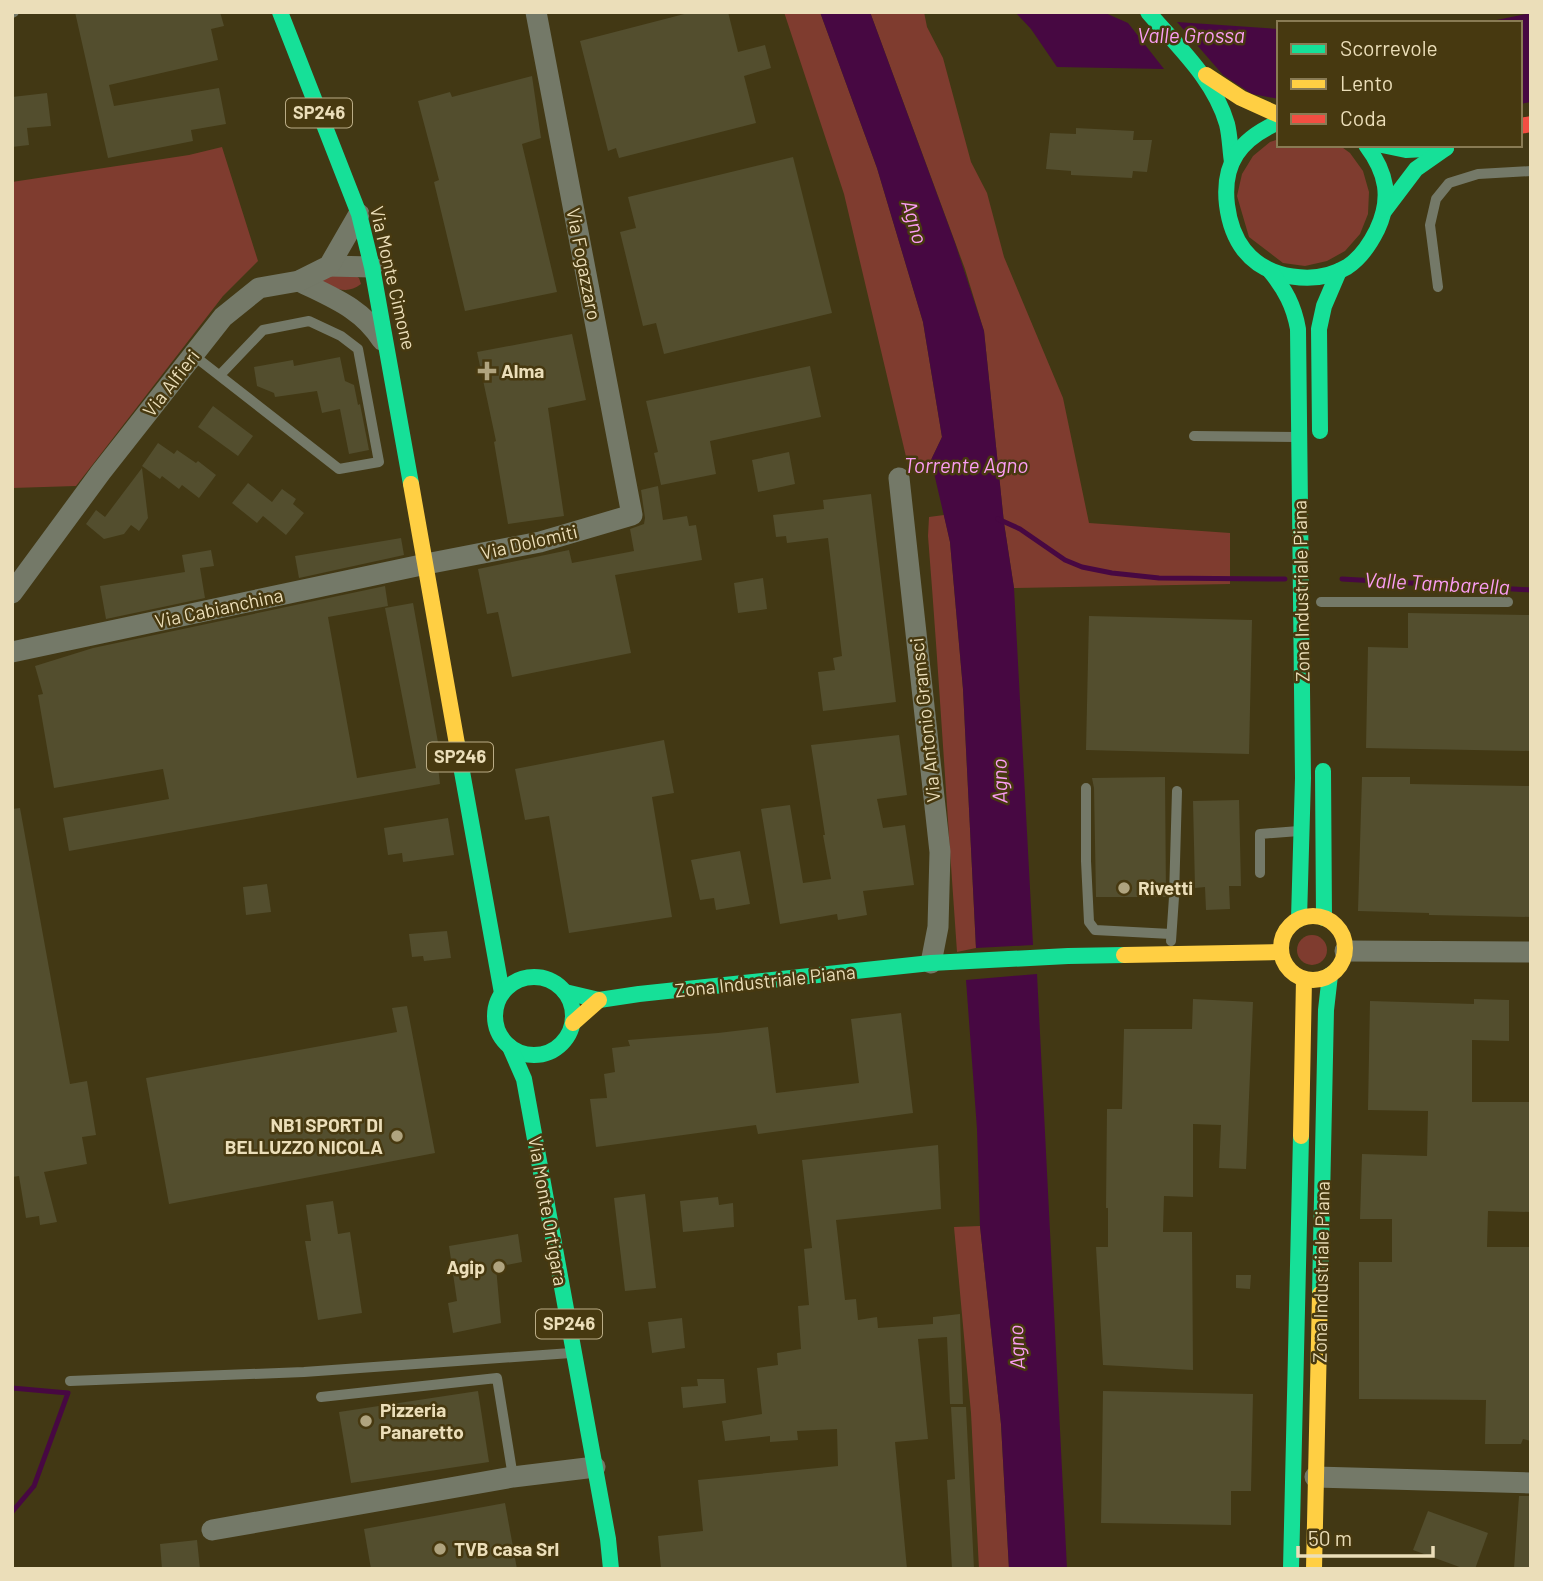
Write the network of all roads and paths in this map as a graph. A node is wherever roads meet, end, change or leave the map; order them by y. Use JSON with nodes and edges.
{"nodes":[{"id":1,"x":279,"y":12,"type":"edge"},
{"id":2,"x":536,"y":12,"type":"edge"},
{"id":3,"x":1152,"y":18,"type":"edge"},
{"id":4,"x":1196,"y":68,"type":"junction"},
{"id":5,"x":1277,"y":114,"type":"edge"},
{"id":6,"x":1277,"y":123,"type":"edge"},
{"id":7,"x":1368,"y":147,"type":"edge"},
{"id":8,"x":1387,"y":147,"type":"edge"},
{"id":9,"x":1443,"y":147,"type":"edge"},
{"id":10,"x":1448,"y":147,"type":"edge"},
{"id":11,"x":1231,"y":162,"type":"junction"},
{"id":12,"x":1531,"y":170,"type":"edge"},
{"id":13,"x":1385,"y":210,"type":"junction"},
{"id":14,"x":359,"y":214,"type":"junction"},
{"id":15,"x":329,"y":266,"type":"junction"},
{"id":16,"x":1270,"y":271,"type":"junction"},
{"id":17,"x":1339,"y":271,"type":"junction"},
{"id":18,"x":373,"y":275,"type":"junction"},
{"id":19,"x":299,"y":281,"type":"junction"},
{"id":20,"x":1438,"y":287,"type":"dead end"},
{"id":21,"x":341,"y":302,"type":"junction"},
{"id":22,"x":388,"y":351,"type":"junction"},
{"id":23,"x":193,"y":355,"type":"junction"},
{"id":24,"x":220,"y":375,"type":"junction"},
{"id":25,"x":1194,"y":436,"type":"dead end"},
{"id":26,"x":1299,"y":437,"type":"junction"},
{"id":27,"x":1320,"y":452,"type":"dead end"},
{"id":28,"x":900,"y":478,"type":"dead end"},
{"id":29,"x":632,"y":516,"type":"joint"},
{"id":30,"x":426,"y":564,"type":"junction"},
{"id":31,"x":12,"y":593,"type":"edge"},
{"id":32,"x":1321,"y":602,"type":"dead end"},
{"id":33,"x":1508,"y":602,"type":"dead end"},
{"id":34,"x":12,"y":652,"type":"edge"},
{"id":35,"x":1322,"y":753,"type":"dead end"},
{"id":36,"x":1086,"y":788,"type":"dead end"},
{"id":37,"x":1177,"y":791,"type":"dead end"},
{"id":38,"x":1302,"y":831,"type":"junction"},
{"id":39,"x":1260,"y":873,"type":"dead end"},
{"id":40,"x":1324,"y":918,"type":"junction"},
{"id":41,"x":1299,"y":919,"type":"junction"},
{"id":42,"x":1171,"y":934,"type":"junction"},
{"id":43,"x":495,"y":950,"type":"junction"},
{"id":44,"x":1345,"y":951,"type":"junction"},
{"id":45,"x":1280,"y":952,"type":"junction"},
{"id":46,"x":1531,"y":952,"type":"edge"},
{"id":47,"x":1170,"y":954,"type":"junction"},
{"id":48,"x":931,"y":963,"type":"junction"},
{"id":49,"x":1330,"y":975,"type":"junction"},
{"id":50,"x":524,"y":978,"type":"junction"},
{"id":51,"x":1304,"y":979,"type":"junction"},
{"id":52,"x":565,"y":992,"type":"junction"},
{"id":53,"x":502,"y":993,"type":"junction"},
{"id":54,"x":599,"y":1000,"type":"junction"},
{"id":55,"x":573,"y":1023,"type":"junction"},
{"id":56,"x":510,"y":1047,"type":"junction"},
{"id":57,"x":546,"y":1054,"type":"junction"},
{"id":58,"x":524,"y":1079,"type":"junction"},
{"id":59,"x":574,"y":1352,"type":"junction"},
{"id":60,"x":70,"y":1381,"type":"dead end"},
{"id":61,"x":321,"y":1397,"type":"dead end"},
{"id":62,"x":595,"y":1467,"type":"junction"},
{"id":63,"x":513,"y":1477,"type":"junction"},
{"id":64,"x":1315,"y":1477,"type":"junction"},
{"id":65,"x":1531,"y":1483,"type":"edge"},
{"id":66,"x":212,"y":1530,"type":"dead end"},
{"id":67,"x":611,"y":1569,"type":"edge"},
{"id":68,"x":1291,"y":1569,"type":"edge"},
{"id":69,"x":1314,"y":1569,"type":"edge"}],
"edges":[{"from":1,"to":14,"type":"main road","name":"Via Monte Cimone","number":"SP246"},
{"from":2,"to":29,"type":"street","name":"Via Fogazzaro"},
{"from":3,"to":4,"type":"main road"},
{"from":4,"to":5,"type":"main road"},
{"from":4,"to":11,"type":"main road"},
{"from":6,"to":11,"type":"main road","name":"Zona Industriale Piana"},
{"from":7,"to":13,"type":"main road","name":"Zona Industriale Piana"},
{"from":8,"to":9,"type":"main road"},
{"from":10,"to":13,"type":"main road"},
{"from":11,"to":16,"type":"main road","name":"Zona Industriale Piana"},
{"from":12,"to":20,"type":"lane"},
{"from":13,"to":17,"type":"main road","name":"Zona Industriale Piana"},
{"from":14,"to":15,"type":"street"},
{"from":14,"to":18,"type":"main road","name":"Via Monte Cimone","number":"SP246"},
{"from":15,"to":18,"type":"street"},
{"from":15,"to":19,"type":"street","name":"Via Alfieri"},
{"from":16,"to":17,"type":"main road","name":"Zona Industriale Piana"},
{"from":16,"to":26,"type":"main road","name":"Zona Industriale Piana"},
{"from":17,"to":27,"type":"main road","name":"Zona Industriale Piana"},
{"from":18,"to":21,"type":"street"},
{"from":18,"to":22,"type":"main road","name":"Via Monte Cimone","number":"SP246"},
{"from":19,"to":21,"type":"street"},
{"from":19,"to":23,"type":"street","name":"Via Alfieri"},
{"from":21,"to":22,"type":"street"},
{"from":22,"to":30,"type":"main road","name":"Via Monte Cimone","number":"SP246"},
{"from":23,"to":24,"type":"lane"},
{"from":23,"to":31,"type":"street","name":"Via Alfieri"},
{"from":24,"to":24,"type":"lane"},
{"from":25,"to":26,"type":"lane"},
{"from":26,"to":38,"type":"main road","name":"Zona Industriale Piana"},
{"from":28,"to":48,"type":"street","name":"Via Antonio Gramsci"},
{"from":29,"to":30,"type":"street","name":"Via Dolomiti"},
{"from":30,"to":34,"type":"street","name":"Via Cabianchina"},
{"from":30,"to":43,"type":"main road","number":"SP246"},
{"from":32,"to":33,"type":"lane"},
{"from":35,"to":40,"type":"main road"},
{"from":36,"to":42,"type":"lane"},
{"from":37,"to":42,"type":"lane"},
{"from":38,"to":39,"type":"lane"},
{"from":38,"to":41,"type":"main road","name":"Zona Industriale Piana"},
{"from":40,"to":41,"type":"main road"},
{"from":40,"to":44,"type":"main road"},
{"from":41,"to":45,"type":"main road"},
{"from":42,"to":47,"type":"lane"},
{"from":43,"to":50,"type":"main road"},
{"from":43,"to":53,"type":"main road"},
{"from":44,"to":46,"type":"street"},
{"from":44,"to":49,"type":"main road","name":"Zona Industriale Piana"},
{"from":45,"to":47,"type":"main road"},
{"from":45,"to":51,"type":"main road"},
{"from":47,"to":48,"type":"main road","name":"Zona Industriale Piana"},
{"from":48,"to":54,"type":"main road","name":"Zona Industriale Piana"},
{"from":49,"to":51,"type":"main road"},
{"from":49,"to":64,"type":"main road","name":"Zona Industriale Piana"},
{"from":50,"to":52,"type":"main road"},
{"from":50,"to":53,"type":"main road"},
{"from":51,"to":68,"type":"main road","name":"Zona Industriale Piana"},
{"from":52,"to":54,"type":"main road"},
{"from":52,"to":55,"type":"main road"},
{"from":53,"to":56,"type":"main road"},
{"from":54,"to":55,"type":"main road"},
{"from":55,"to":57,"type":"main road"},
{"from":56,"to":57,"type":"main road"},
{"from":56,"to":58,"type":"main road","name":"Via Monte Ortigara"},
{"from":57,"to":58,"type":"main road"},
{"from":58,"to":59,"type":"main road","name":"Via Monte Ortigara","number":"SP246"},
{"from":59,"to":60,"type":"lane"},
{"from":59,"to":62,"type":"main road","name":"Via Monte Ortigara","number":"SP246"},
{"from":61,"to":63,"type":"lane"},
{"from":62,"to":63,"type":"street"},
{"from":62,"to":67,"type":"main road","name":"Via Monte Ortigara","number":"SP246"},
{"from":63,"to":66,"type":"street"},
{"from":64,"to":65,"type":"street"},
{"from":64,"to":69,"type":"main road","name":"Zona Industriale Piana"}]}
